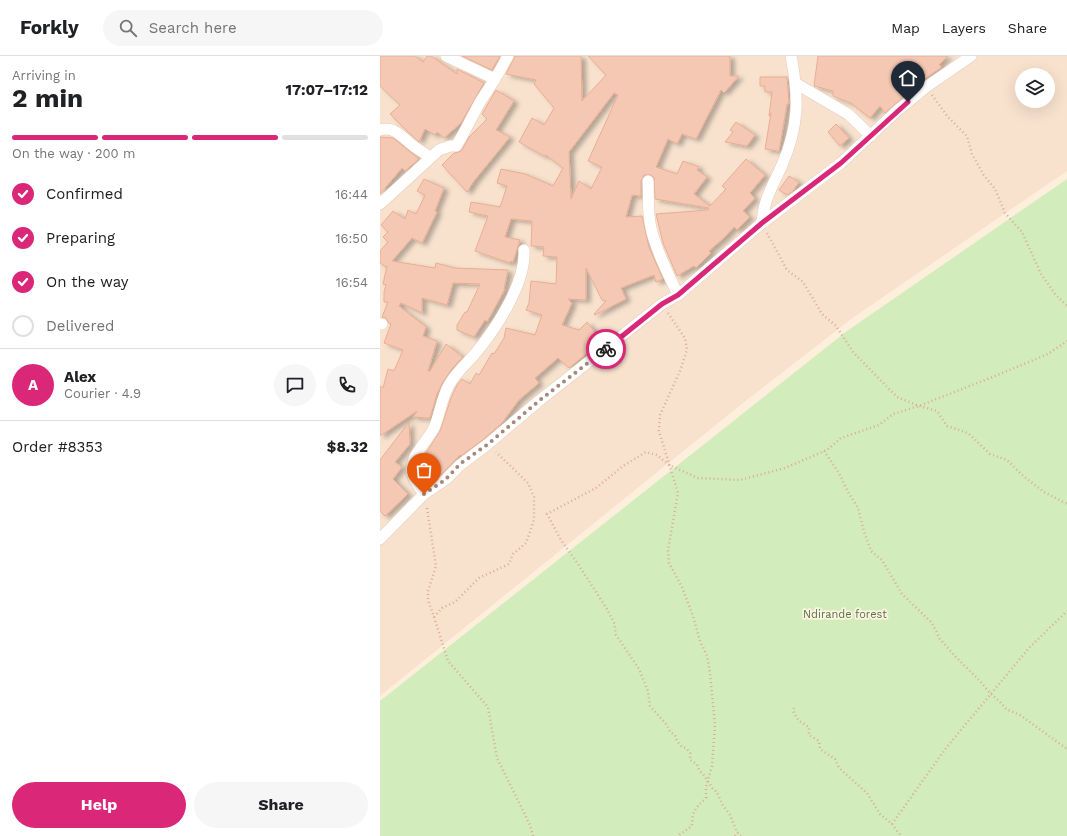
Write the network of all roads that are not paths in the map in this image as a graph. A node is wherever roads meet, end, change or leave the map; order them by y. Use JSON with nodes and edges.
{"nodes":[{"id":1,"x":446,"y":56,"type":"edge"},
{"id":2,"x":508,"y":56,"type":"edge"},
{"id":3,"x":791,"y":56,"type":"edge"},
{"id":4,"x":971,"y":56,"type":"edge"},
{"id":5,"x":495,"y":79,"type":"junction"},
{"id":6,"x":795,"y":83,"type":"junction"},
{"id":7,"x":380,"y":130,"type":"edge"},
{"id":8,"x":871,"y":136,"type":"junction"},
{"id":9,"x":430,"y":157,"type":"junction"},
{"id":10,"x":648,"y":181,"type":"dead end"},
{"id":11,"x":380,"y":204,"type":"edge"},
{"id":12,"x":762,"y":223,"type":"junction"},
{"id":13,"x":524,"y":250,"type":"dead end"},
{"id":14,"x":678,"y":295,"type":"junction"},
{"id":15,"x":424,"y":494,"type":"junction"},
{"id":16,"x":382,"y":534,"type":"edge"}],
"edges":[{"from":1,"to":5,"type":"street"},
{"from":2,"to":5,"type":"street"},
{"from":3,"to":6,"type":"street"},
{"from":4,"to":8,"type":"street"},
{"from":5,"to":9,"type":"street"},
{"from":6,"to":8,"type":"street"},
{"from":6,"to":12,"type":"street"},
{"from":7,"to":9,"type":"street"},
{"from":8,"to":12,"type":"street"},
{"from":9,"to":11,"type":"street"},
{"from":10,"to":14,"type":"street"},
{"from":12,"to":14,"type":"street"},
{"from":13,"to":15,"type":"street"},
{"from":14,"to":15,"type":"street"},
{"from":15,"to":16,"type":"street"}]}
